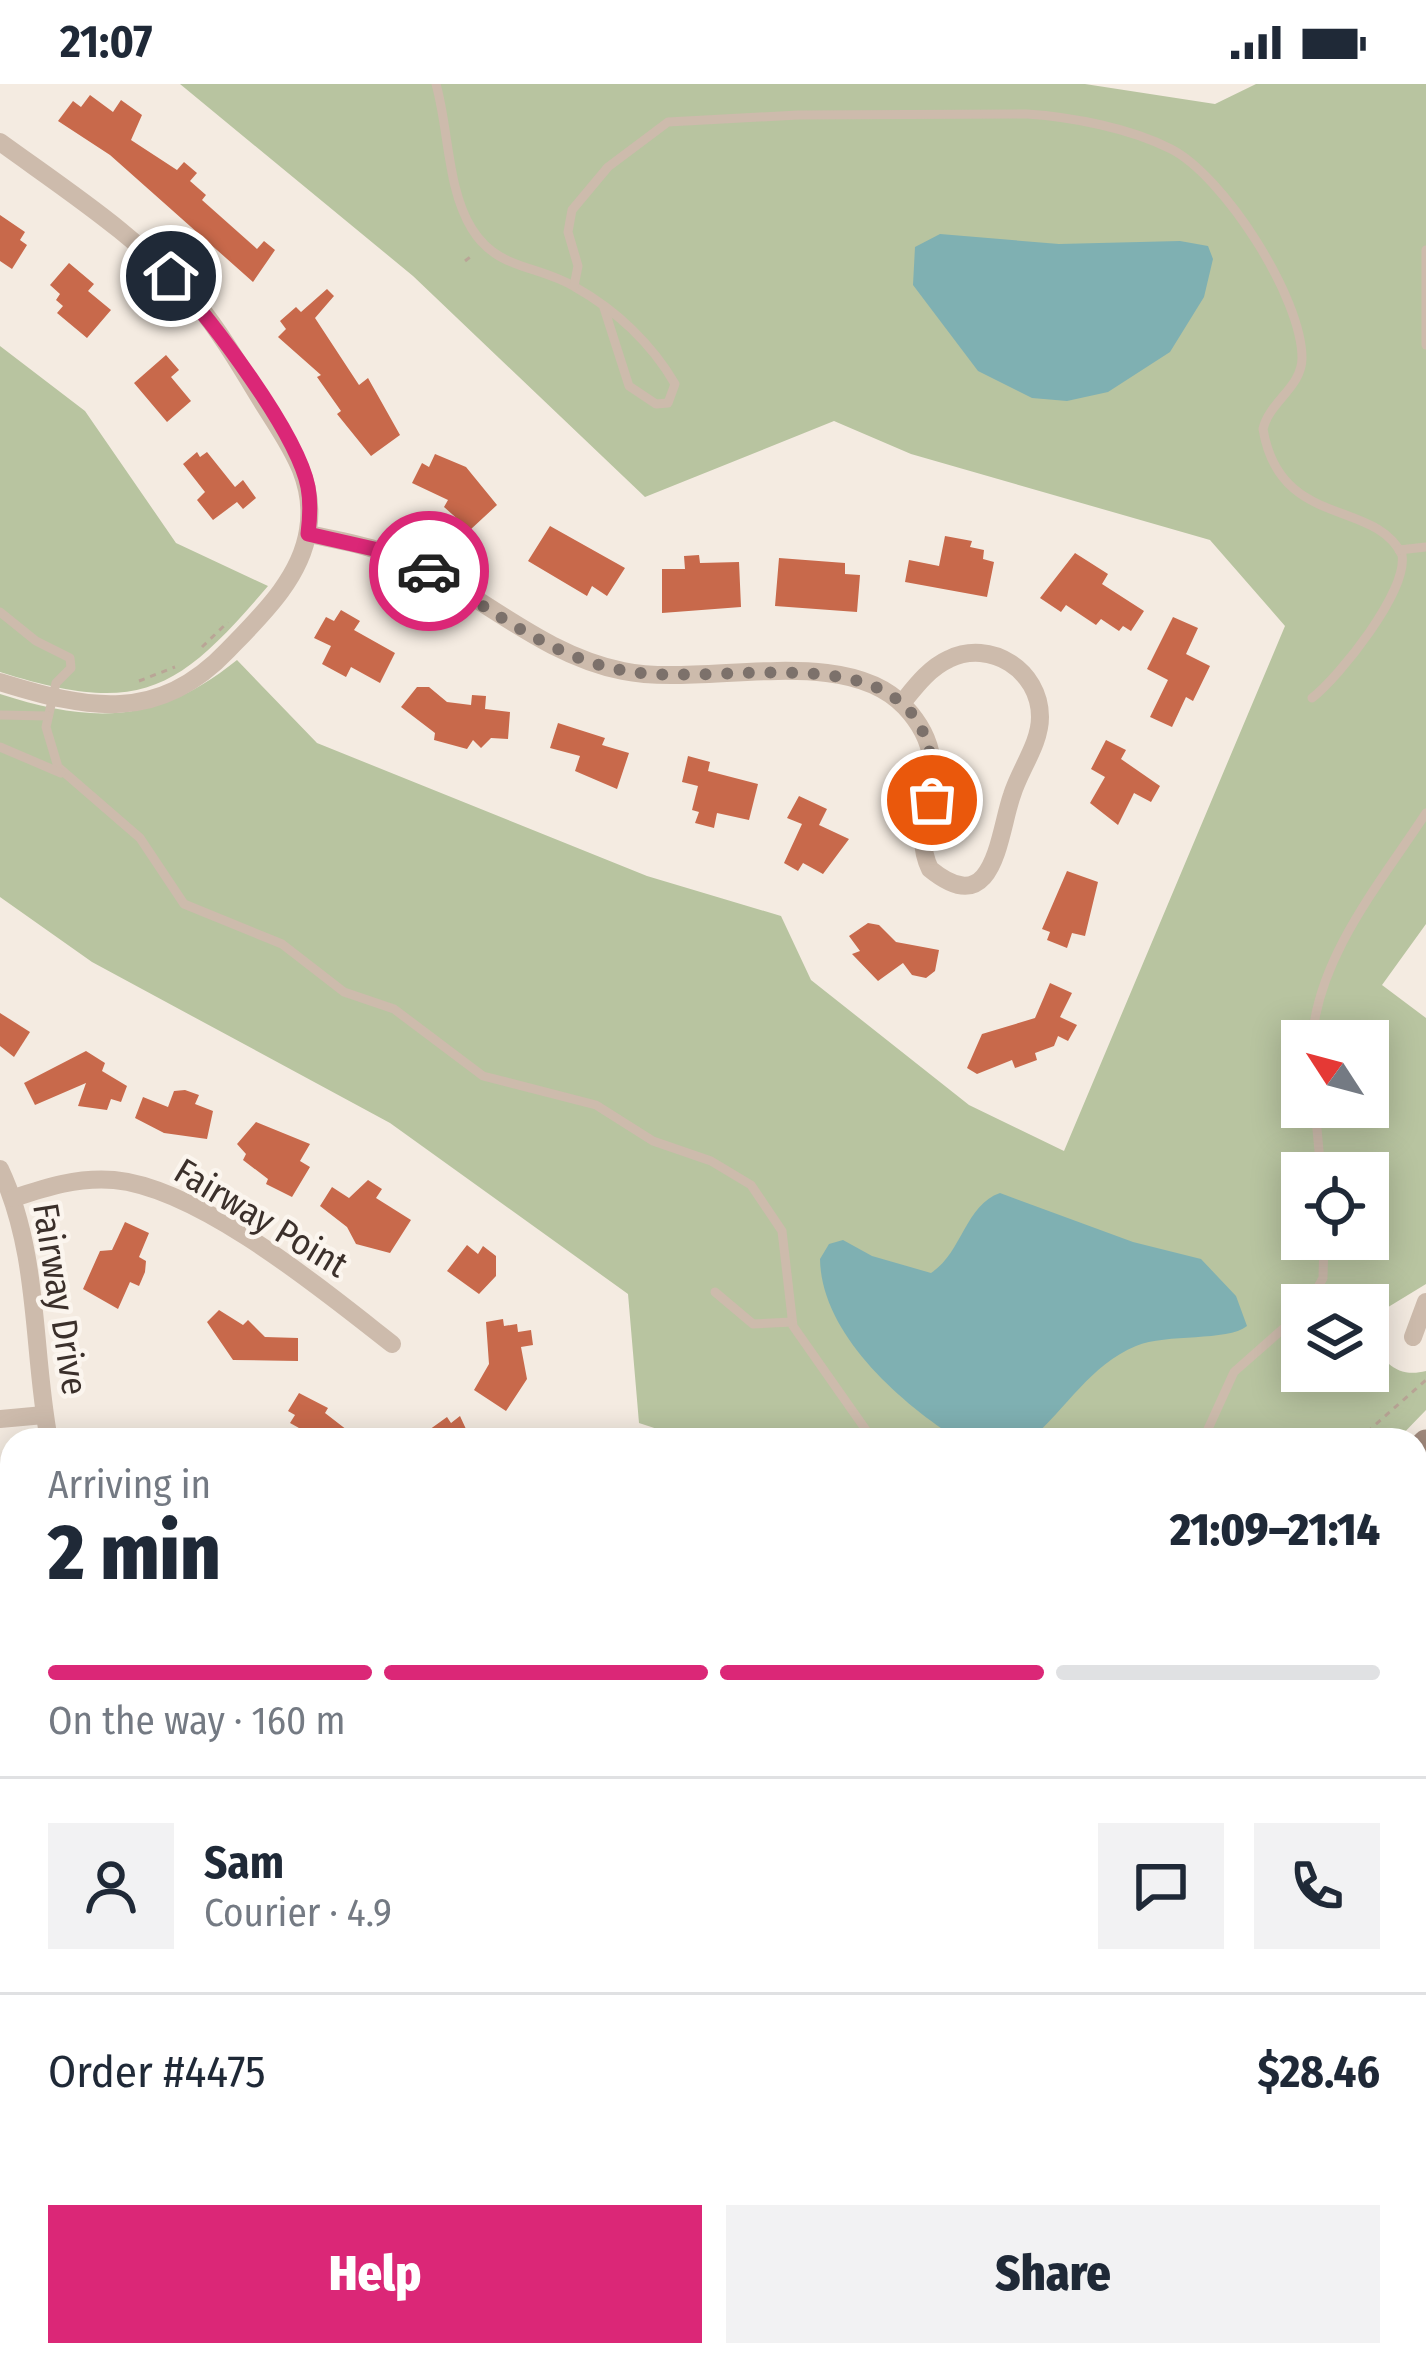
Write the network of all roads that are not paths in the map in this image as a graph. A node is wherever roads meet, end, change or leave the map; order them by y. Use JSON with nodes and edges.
{"nodes":[{"id":1,"x":436,"y":84,"type":"edge"},
{"id":2,"x":0,"y":142,"type":"edge"},
{"id":3,"x":1426,"y":250,"type":"edge"},
{"id":4,"x":574,"y":286,"type":"junction"},
{"id":5,"x":604,"y":308,"type":"junction"},
{"id":6,"x":1426,"y":345,"type":"edge"},
{"id":7,"x":308,"y":534,"type":"junction"},
{"id":8,"x":1426,"y":547,"type":"edge"},
{"id":9,"x":1400,"y":550,"type":"junction"},
{"id":10,"x":0,"y":612,"type":"edge"},
{"id":11,"x":0,"y":682,"type":"edge"},
{"id":12,"x":1312,"y":698,"type":"dead end"},
{"id":13,"x":902,"y":703,"type":"junction"},
{"id":14,"x":50,"y":707,"type":"junction"},
{"id":15,"x":0,"y":715,"type":"edge"},
{"id":16,"x":0,"y":747,"type":"edge"},
{"id":17,"x":63,"y":774,"type":"junction"},
{"id":18,"x":1426,"y":813,"type":"edge"},
{"id":19,"x":1316,"y":1020,"type":"edge"},
{"id":20,"x":0,"y":1169,"type":"edge"},
{"id":21,"x":14,"y":1198,"type":"junction"},
{"id":22,"x":715,"y":1292,"type":"dead end"},
{"id":23,"x":1426,"y":1302,"type":"edge"},
{"id":24,"x":792,"y":1322,"type":"junction"},
{"id":25,"x":1281,"y":1331,"type":"edge"},
{"id":26,"x":1413,"y":1337,"type":"dead end"},
{"id":27,"x":392,"y":1344,"type":"dead end"},
{"id":28,"x":44,"y":1415,"type":"junction"},
{"id":29,"x":0,"y":1419,"type":"edge"},
{"id":30,"x":47,"y":1428,"type":"edge"},
{"id":31,"x":865,"y":1428,"type":"edge"},
{"id":32,"x":1208,"y":1428,"type":"edge"}],
"edges":[{"from":1,"to":4,"type":"lane"},
{"from":2,"to":7,"type":"street"},
{"from":3,"to":6,"type":"lane"},
{"from":4,"to":5,"type":"lane"},
{"from":4,"to":9,"type":"lane"},
{"from":5,"to":5,"type":"lane"},
{"from":7,"to":13,"type":"street"},
{"from":7,"to":14,"type":"street"},
{"from":8,"to":9,"type":"lane"},
{"from":9,"to":12,"type":"lane"},
{"from":10,"to":14,"type":"lane"},
{"from":11,"to":14,"type":"street"},
{"from":13,"to":13,"type":"street"},
{"from":14,"to":15,"type":"lane"},
{"from":14,"to":17,"type":"lane"},
{"from":16,"to":17,"type":"lane"},
{"from":17,"to":24,"type":"lane"},
{"from":18,"to":19,"type":"lane"},
{"from":20,"to":21,"type":"street","name":"Fairway Drive"},
{"from":21,"to":27,"type":"street","name":"Fairway Point"},
{"from":21,"to":28,"type":"street","name":"Fairway Drive"},
{"from":22,"to":24,"type":"lane"},
{"from":23,"to":26,"type":"street"},
{"from":24,"to":31,"type":"lane"},
{"from":25,"to":32,"type":"lane"},
{"from":28,"to":29,"type":"street"},
{"from":28,"to":30,"type":"street","name":"Fairway Drive"}]}
